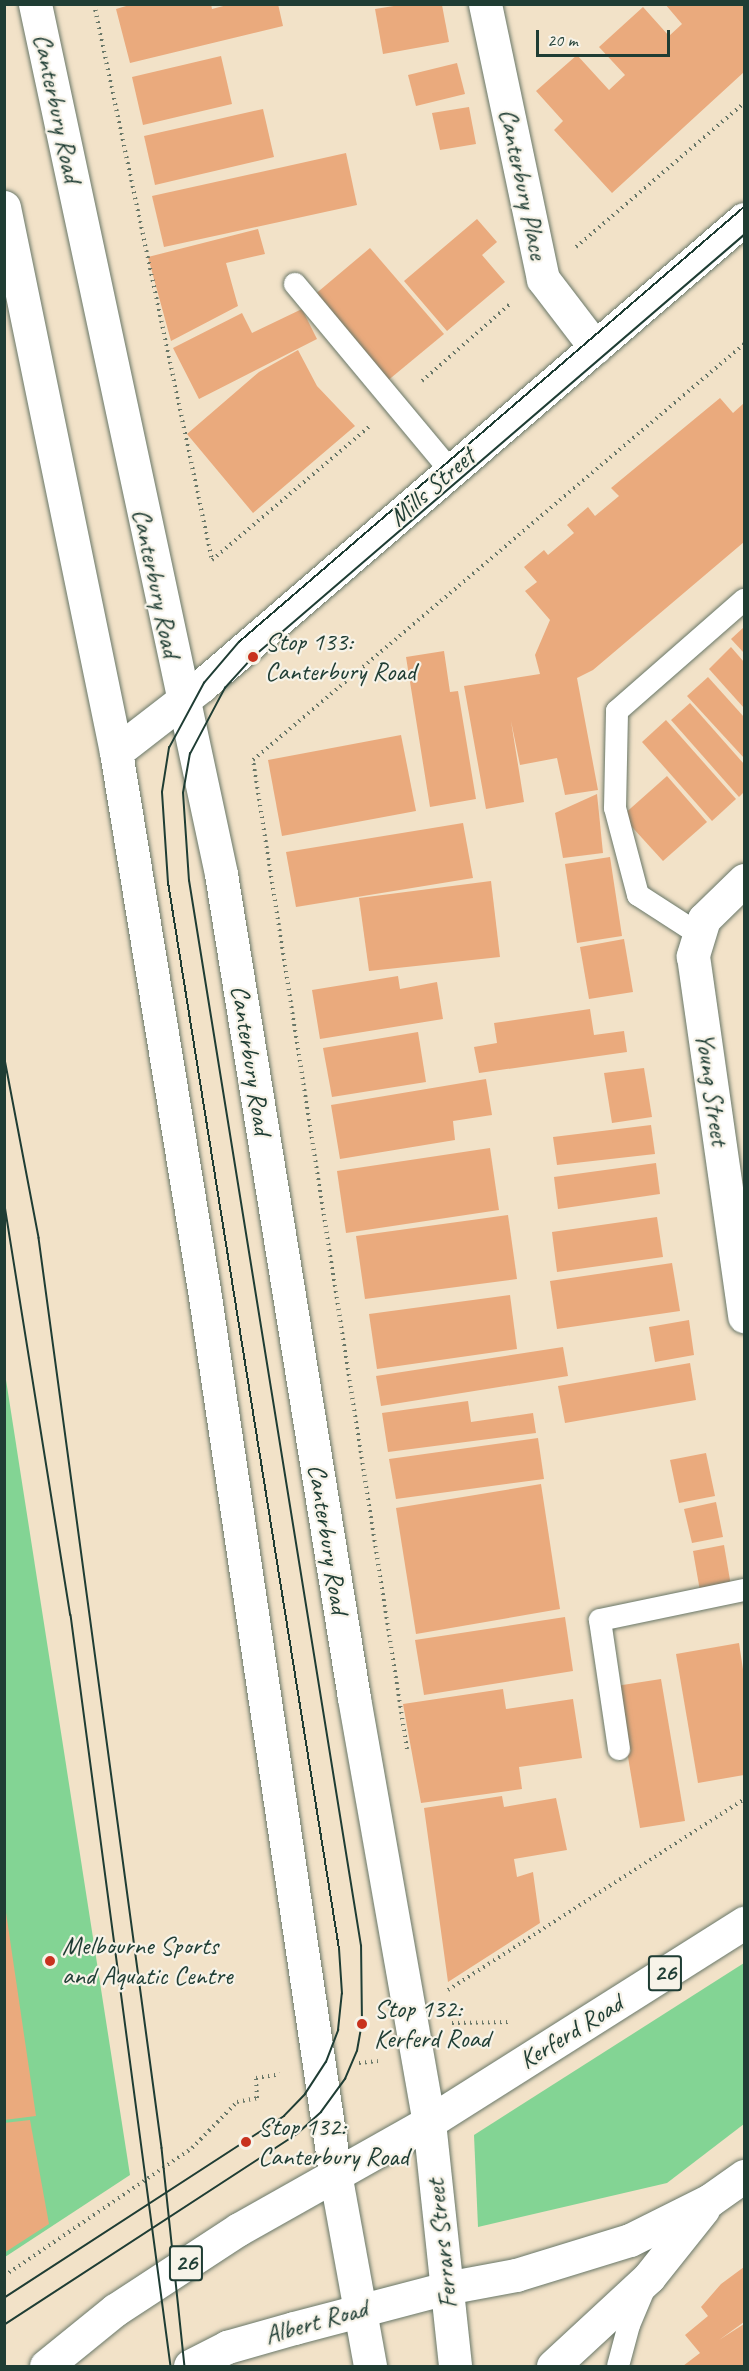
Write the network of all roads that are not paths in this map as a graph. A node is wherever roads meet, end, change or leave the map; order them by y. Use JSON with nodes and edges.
{"nodes":[{"id":1,"x":35,"y":4,"type":"edge"},
{"id":2,"x":485,"y":4,"type":"edge"},
{"id":3,"x":4,"y":207,"type":"edge"},
{"id":4,"x":744,"y":219,"type":"edge"},
{"id":5,"x":295,"y":284,"type":"dead end"},
{"id":6,"x":595,"y":347,"type":"junction"},
{"id":7,"x":451,"y":471,"type":"junction"},
{"id":8,"x":744,"y":600,"type":"edge"},
{"id":9,"x":183,"y":702,"type":"junction"},
{"id":10,"x":116,"y":752,"type":"junction"},
{"id":11,"x":744,"y":880,"type":"edge"},
{"id":12,"x":697,"y":933,"type":"junction"},
{"id":13,"x":744,"y":1317,"type":"edge"},
{"id":14,"x":744,"y":1590,"type":"edge"},
{"id":15,"x":619,"y":1749,"type":"dead end"},
{"id":16,"x":744,"y":1923,"type":"edge"},
{"id":17,"x":429,"y":2122,"type":"junction"},
{"id":18,"x":335,"y":2173,"type":"junction"},
{"id":19,"x":744,"y":2176,"type":"edge"},
{"id":20,"x":710,"y":2200,"type":"junction"},
{"id":21,"x":649,"y":2277,"type":"junction"},
{"id":22,"x":446,"y":2288,"type":"junction"},
{"id":23,"x":360,"y":2309,"type":"junction"},
{"id":24,"x":46,"y":2367,"type":"edge"},
{"id":25,"x":190,"y":2367,"type":"edge"},
{"id":26,"x":370,"y":2367,"type":"edge"},
{"id":27,"x":455,"y":2367,"type":"edge"},
{"id":28,"x":553,"y":2367,"type":"edge"},
{"id":29,"x":618,"y":2367,"type":"edge"}],
"edges":[{"from":1,"to":9,"type":"main road","name":"Canterbury Road"},
{"from":2,"to":6,"type":"main road","name":"Canterbury Place"},
{"from":3,"to":10,"type":"main road"},
{"from":4,"to":6,"type":"main road","name":"Mills Street"},
{"from":5,"to":7,"type":"lane"},
{"from":6,"to":7,"type":"main road","name":"Mills Street"},
{"from":7,"to":9,"type":"main road","name":"Mills Street"},
{"from":8,"to":12,"type":"lane"},
{"from":9,"to":10,"type":"main road","name":"Mills Street"},
{"from":9,"to":17,"type":"main road","name":"Canterbury Road"},
{"from":10,"to":18,"type":"main road"},
{"from":11,"to":12,"type":"main road","name":"Young Street"},
{"from":12,"to":13,"type":"main road","name":"Young Street"},
{"from":14,"to":15,"type":"lane"},
{"from":16,"to":17,"type":"main road","name":"Kerferd Road","number":"26"},
{"from":17,"to":18,"type":"main road","number":"26"},
{"from":17,"to":22,"type":"main road","name":"Ferrars Street"},
{"from":18,"to":23,"type":"main road"},
{"from":18,"to":24,"type":"main road","number":"26"},
{"from":19,"to":20,"type":"main road"},
{"from":20,"to":21,"type":"main road"},
{"from":20,"to":22,"type":"main road"},
{"from":21,"to":28,"type":"main road"},
{"from":21,"to":29,"type":"lane"},
{"from":22,"to":23,"type":"main road","name":"Albert Road"},
{"from":22,"to":27,"type":"main road","name":"Ferrars Street"},
{"from":23,"to":25,"type":"main road","name":"Albert Road"},
{"from":23,"to":26,"type":"main road"}]}
